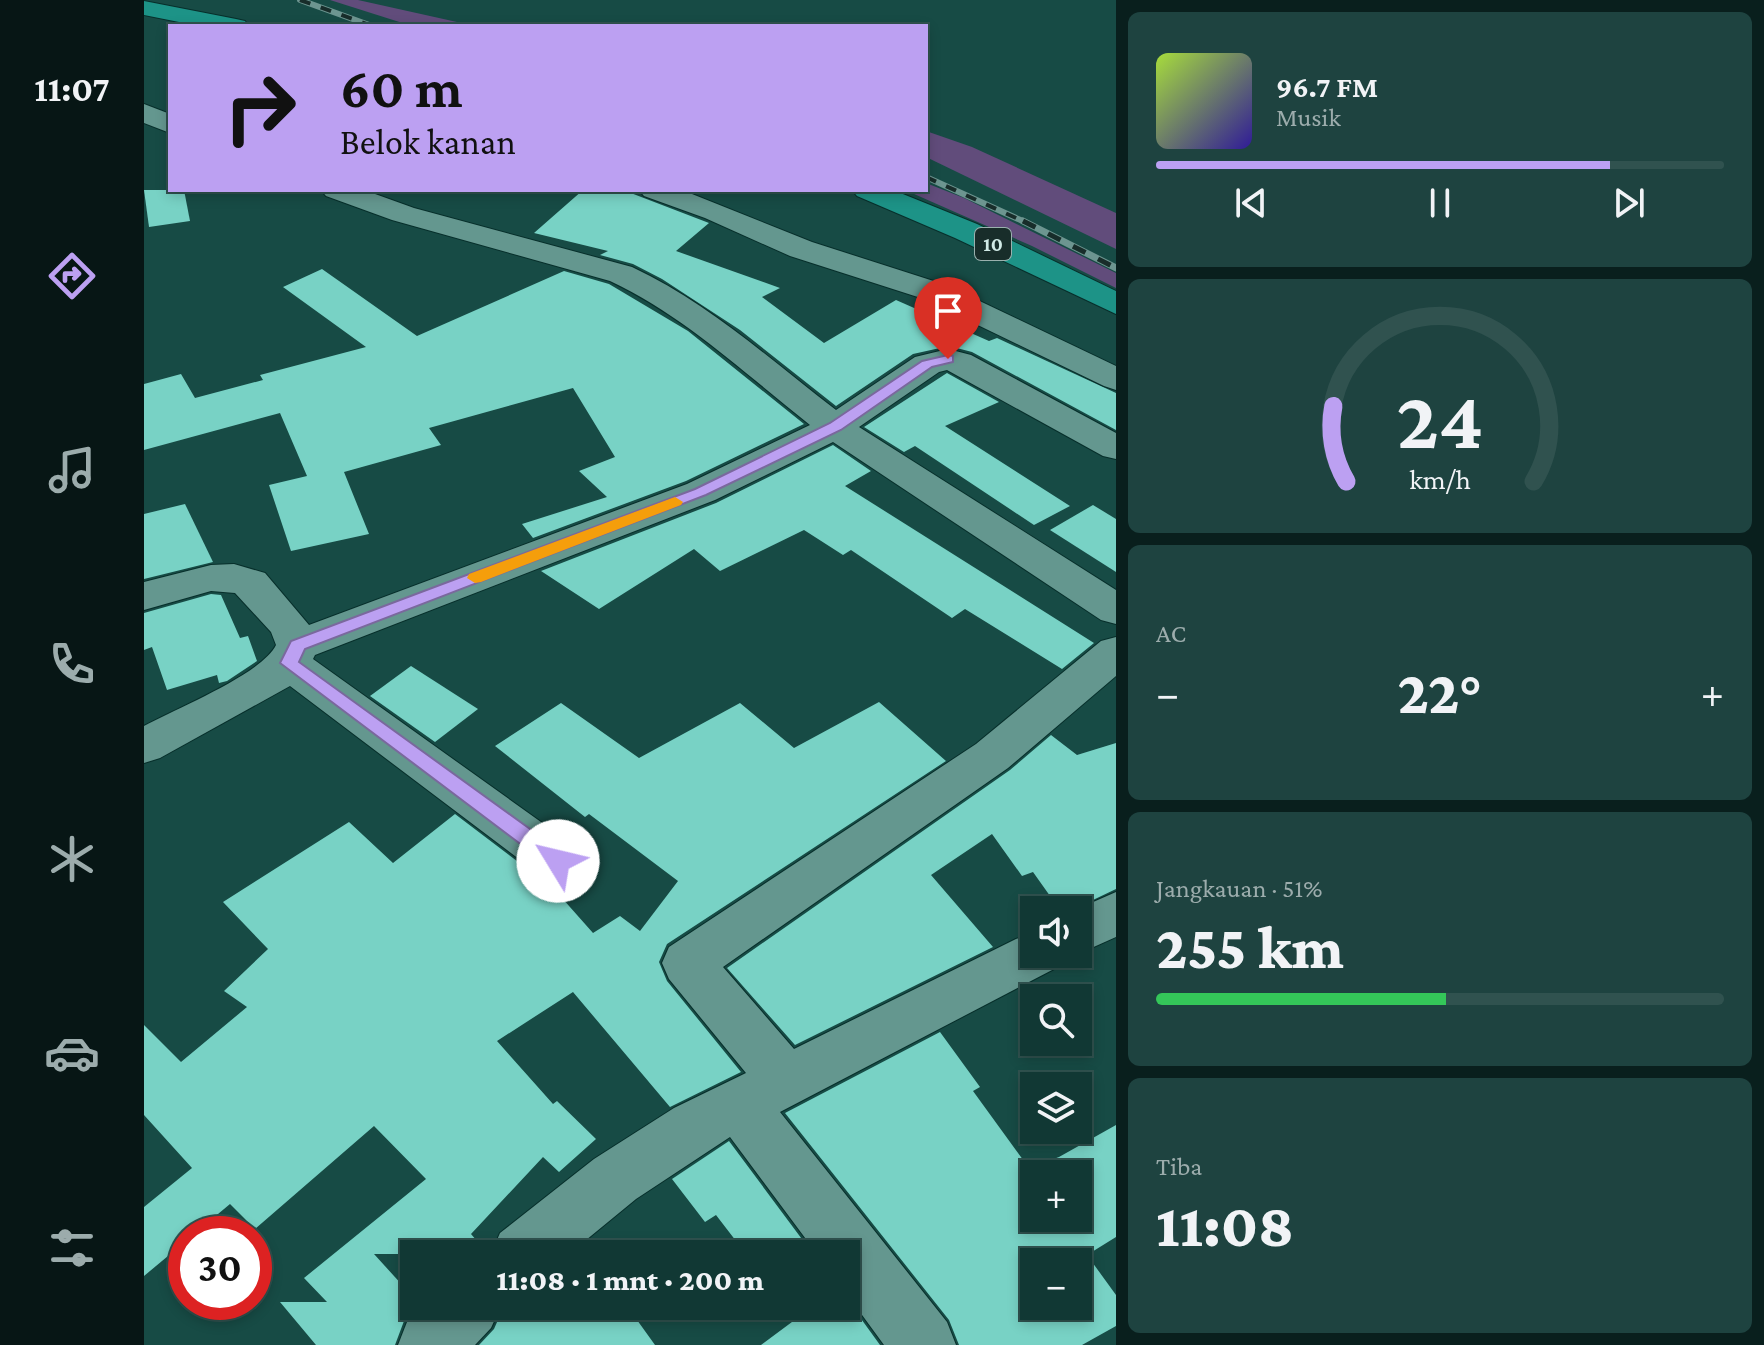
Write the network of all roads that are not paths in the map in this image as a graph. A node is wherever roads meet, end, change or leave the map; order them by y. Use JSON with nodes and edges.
{"nodes":[{"id":1,"x":144,"y":8,"type":"edge"},
{"id":2,"x":226,"y":24,"type":"edge"},
{"id":3,"x":144,"y":112,"type":"edge"},
{"id":4,"x":168,"y":124,"type":"edge"},
{"id":5,"x":342,"y":192,"type":"edge"},
{"id":6,"x":660,"y":192,"type":"edge"},
{"id":7,"x":872,"y":192,"type":"edge"},
{"id":8,"x":1116,"y":304,"type":"edge"},
{"id":9,"x":1116,"y":379,"type":"edge"},
{"id":10,"x":835,"y":427,"type":"junction"},
{"id":11,"x":1116,"y":448,"type":"edge"},
{"id":12,"x":144,"y":596,"type":"edge"},
{"id":13,"x":1116,"y":610,"type":"edge"},
{"id":14,"x":1116,"y":652,"type":"edge"},
{"id":15,"x":293,"y":654,"type":"junction"},
{"id":16,"x":144,"y":746,"type":"edge"},
{"id":17,"x":558,"y":861,"type":"dead end"},
{"id":18,"x":1116,"y":913,"type":"edge"},
{"id":19,"x":1092,"y":926,"type":"edge"},
{"id":20,"x":1020,"y":962,"type":"edge"},
{"id":21,"x":764,"y":1093,"type":"junction"},
{"id":22,"x":539,"y":1240,"type":"edge"},
{"id":23,"x":455,"y":1320,"type":"edge"},
{"id":24,"x":430,"y":1345,"type":"edge"},
{"id":25,"x":924,"y":1345,"type":"edge"}],
"edges":[{"from":1,"to":2,"type":"highway"},
{"from":3,"to":4,"type":"street"},
{"from":5,"to":10,"type":"street"},
{"from":6,"to":9,"type":"street"},
{"from":7,"to":8,"type":"highway","number":"10"},
{"from":10,"to":11,"type":"street"},
{"from":10,"to":13,"type":"street"},
{"from":10,"to":15,"type":"street"},
{"from":12,"to":15,"type":"street"},
{"from":14,"to":21,"type":"street"},
{"from":15,"to":16,"type":"street"},
{"from":15,"to":17,"type":"street"},
{"from":18,"to":19,"type":"street"},
{"from":20,"to":21,"type":"street"},
{"from":21,"to":22,"type":"street"},
{"from":21,"to":25,"type":"street"},
{"from":23,"to":24,"type":"street"}]}
